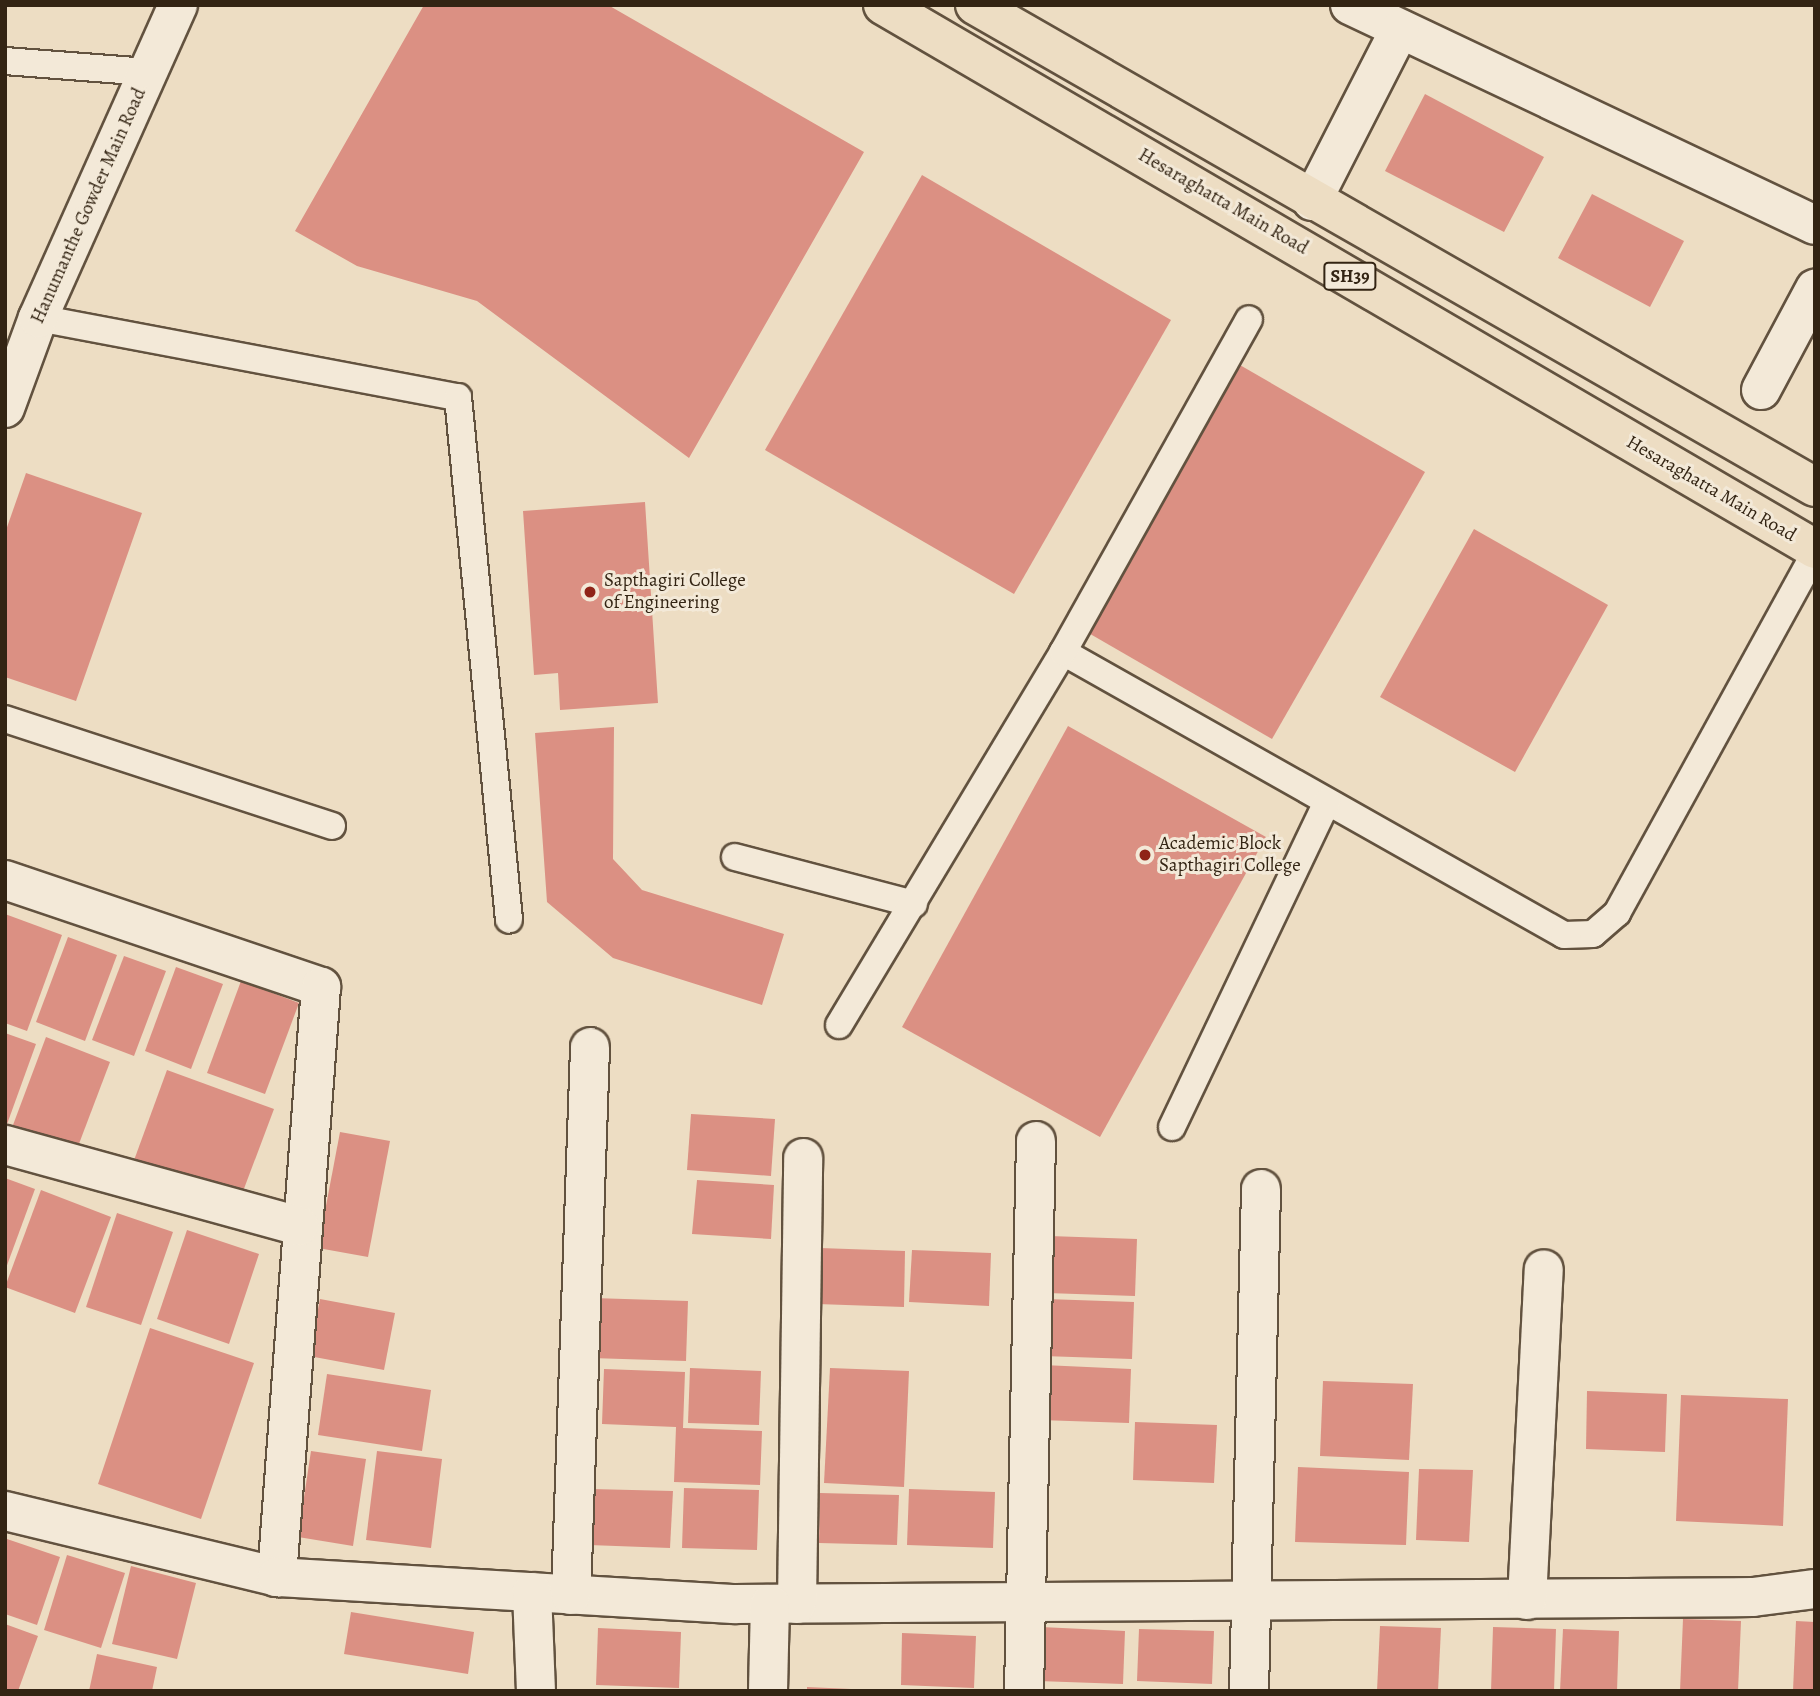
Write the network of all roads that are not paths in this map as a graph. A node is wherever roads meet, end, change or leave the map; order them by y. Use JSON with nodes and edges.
{"nodes":[{"id":1,"x":178,"y":5,"type":"edge"},
{"id":2,"x":883,"y":5,"type":"edge"},
{"id":3,"x":975,"y":5,"type":"edge"},
{"id":4,"x":1350,"y":5,"type":"edge"},
{"id":5,"x":1400,"y":29,"type":"junction"},
{"id":6,"x":5,"y":61,"type":"edge"},
{"id":7,"x":148,"y":72,"type":"junction"},
{"id":8,"x":1312,"y":201,"type":"junction"},
{"id":9,"x":1815,"y":225,"type":"edge"},
{"id":10,"x":1815,"y":289,"type":"edge"},
{"id":11,"x":38,"y":318,"type":"junction"},
{"id":12,"x":1249,"y":319,"type":"dead end"},
{"id":13,"x":1761,"y":390,"type":"dead end"},
{"id":14,"x":5,"y":408,"type":"edge"},
{"id":15,"x":1815,"y":487,"type":"edge"},
{"id":16,"x":1815,"y":551,"type":"edge"},
{"id":17,"x":1063,"y":652,"type":"junction"},
{"id":18,"x":5,"y":719,"type":"edge"},
{"id":19,"x":1327,"y":802,"type":"junction"},
{"id":20,"x":332,"y":826,"type":"dead end"},
{"id":21,"x":735,"y":857,"type":"dead end"},
{"id":22,"x":5,"y":880,"type":"edge"},
{"id":23,"x":915,"y":904,"type":"junction"},
{"id":24,"x":509,"y":920,"type":"dead end"},
{"id":25,"x":839,"y":1025,"type":"dead end"},
{"id":26,"x":590,"y":1046,"type":"dead end"},
{"id":27,"x":1172,"y":1127,"type":"dead end"},
{"id":28,"x":1035,"y":1141,"type":"dead end"},
{"id":29,"x":5,"y":1145,"type":"edge"},
{"id":30,"x":803,"y":1158,"type":"dead end"},
{"id":31,"x":1261,"y":1189,"type":"dead end"},
{"id":32,"x":299,"y":1226,"type":"junction"},
{"id":33,"x":1544,"y":1269,"type":"dead end"},
{"id":34,"x":5,"y":1511,"type":"edge"},
{"id":35,"x":277,"y":1577,"type":"junction"},
{"id":36,"x":1815,"y":1589,"type":"edge"},
{"id":37,"x":532,"y":1592,"type":"junction"},
{"id":38,"x":571,"y":1595,"type":"junction"},
{"id":39,"x":1527,"y":1600,"type":"junction"},
{"id":40,"x":1254,"y":1601,"type":"junction"},
{"id":41,"x":1025,"y":1602,"type":"junction"},
{"id":42,"x":783,"y":1604,"type":"junction"},
{"id":43,"x":536,"y":1691,"type":"edge"},
{"id":44,"x":768,"y":1691,"type":"edge"},
{"id":45,"x":1024,"y":1691,"type":"edge"},
{"id":46,"x":1249,"y":1691,"type":"edge"}],
"edges":[{"from":1,"to":7,"type":"street","name":"Hanumanthe Gowder Main Road"},
{"from":2,"to":16,"type":"main road","name":"Hesaraghatta Main Road","number":"SH39"},
{"from":3,"to":8,"type":"main road"},
{"from":4,"to":5,"type":"street"},
{"from":5,"to":8,"type":"street"},
{"from":5,"to":9,"type":"street"},
{"from":6,"to":7,"type":"lane"},
{"from":7,"to":11,"type":"street","name":"Hanumanthe Gowder Main Road"},
{"from":8,"to":15,"type":"main road"},
{"from":10,"to":13,"type":"street"},
{"from":11,"to":14,"type":"street","name":"Hanumanthe Gowder Main Road"},
{"from":11,"to":24,"type":"lane"},
{"from":12,"to":17,"type":"lane"},
{"from":16,"to":19,"type":"lane"},
{"from":17,"to":19,"type":"lane"},
{"from":17,"to":23,"type":"lane"},
{"from":18,"to":20,"type":"lane"},
{"from":19,"to":27,"type":"lane"},
{"from":21,"to":23,"type":"lane"},
{"from":22,"to":32,"type":"street"},
{"from":23,"to":25,"type":"lane"},
{"from":26,"to":38,"type":"street"},
{"from":28,"to":41,"type":"street"},
{"from":29,"to":32,"type":"street"},
{"from":30,"to":42,"type":"street"},
{"from":31,"to":40,"type":"street"},
{"from":32,"to":35,"type":"street"},
{"from":33,"to":39,"type":"street"},
{"from":34,"to":35,"type":"street"},
{"from":35,"to":37,"type":"street"},
{"from":36,"to":39,"type":"street"},
{"from":37,"to":38,"type":"street"},
{"from":37,"to":43,"type":"street"},
{"from":38,"to":42,"type":"street"},
{"from":39,"to":40,"type":"street"},
{"from":40,"to":41,"type":"street"},
{"from":40,"to":46,"type":"street"},
{"from":41,"to":42,"type":"street"},
{"from":41,"to":45,"type":"street"},
{"from":42,"to":44,"type":"street"}]}
